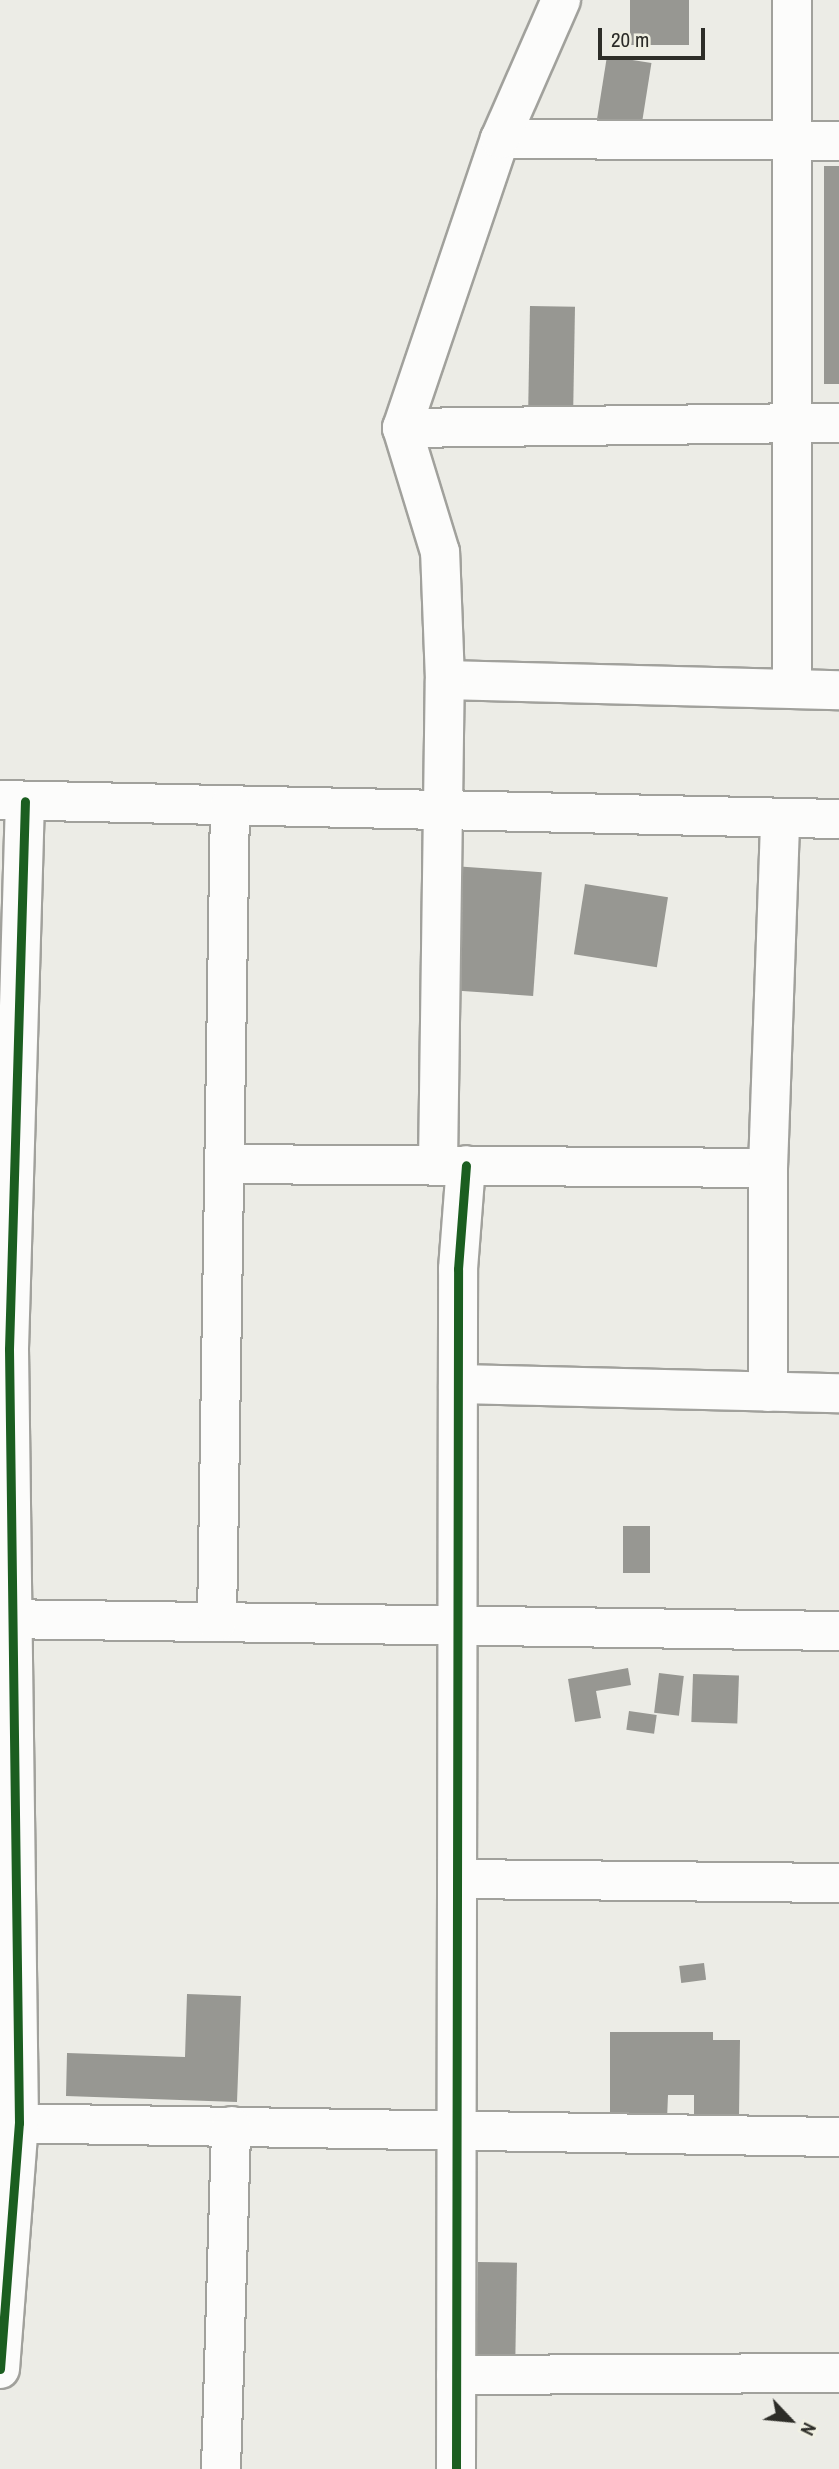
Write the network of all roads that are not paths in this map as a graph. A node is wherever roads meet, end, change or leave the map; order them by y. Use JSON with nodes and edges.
{"nodes":[{"id":1,"x":561,"y":0,"type":"edge"},
{"id":2,"x":792,"y":0,"type":"edge"},
{"id":3,"x":500,"y":139,"type":"junction"},
{"id":4,"x":839,"y":141,"type":"edge"},
{"id":5,"x":791,"y":142,"type":"junction"},
{"id":6,"x":790,"y":422,"type":"junction"},
{"id":7,"x":839,"y":423,"type":"edge"},
{"id":8,"x":402,"y":428,"type":"junction"},
{"id":9,"x":445,"y":680,"type":"junction"},
{"id":10,"x":792,"y":688,"type":"junction"},
{"id":11,"x":839,"y":690,"type":"edge"},
{"id":12,"x":13,"y":800,"type":"edge"},
{"id":13,"x":230,"y":806,"type":"junction"},
{"id":14,"x":439,"y":810,"type":"junction"},
{"id":15,"x":780,"y":818,"type":"junction"},
{"id":16,"x":839,"y":819,"type":"edge"},
{"id":17,"x":224,"y":1164,"type":"junction"},
{"id":18,"x":452,"y":1165,"type":"junction"},
{"id":19,"x":768,"y":1168,"type":"junction"},
{"id":20,"x":458,"y":1384,"type":"junction"},
{"id":21,"x":768,"y":1392,"type":"junction"},
{"id":22,"x":839,"y":1393,"type":"edge"},
{"id":23,"x":4,"y":1619,"type":"edge"},
{"id":24,"x":217,"y":1622,"type":"junction"},
{"id":25,"x":457,"y":1625,"type":"junction"},
{"id":26,"x":839,"y":1631,"type":"edge"},
{"id":27,"x":6,"y":1854,"type":"edge"},
{"id":28,"x":457,"y":1879,"type":"junction"},
{"id":29,"x":839,"y":1883,"type":"edge"},
{"id":30,"x":9,"y":2123,"type":"edge"},
{"id":31,"x":231,"y":2126,"type":"junction"},
{"id":32,"x":457,"y":2130,"type":"junction"},
{"id":33,"x":839,"y":2137,"type":"edge"},
{"id":34,"x":0,"y":2369,"type":"edge"},
{"id":35,"x":839,"y":2373,"type":"edge"},
{"id":36,"x":456,"y":2375,"type":"junction"},
{"id":37,"x":221,"y":2469,"type":"edge"},
{"id":38,"x":456,"y":2469,"type":"edge"}],
"edges":[{"from":1,"to":3,"type":"street"},
{"from":2,"to":5,"type":"street"},
{"from":3,"to":5,"type":"street"},
{"from":3,"to":8,"type":"street"},
{"from":4,"to":5,"type":"street"},
{"from":5,"to":6,"type":"street"},
{"from":6,"to":7,"type":"street"},
{"from":6,"to":8,"type":"street"},
{"from":6,"to":10,"type":"street"},
{"from":8,"to":9,"type":"street"},
{"from":9,"to":10,"type":"street"},
{"from":9,"to":14,"type":"street"},
{"from":10,"to":11,"type":"street"},
{"from":12,"to":13,"type":"street"},
{"from":12,"to":23,"type":"street"},
{"from":13,"to":14,"type":"street"},
{"from":13,"to":17,"type":"street"},
{"from":14,"to":15,"type":"street"},
{"from":14,"to":18,"type":"street"},
{"from":15,"to":16,"type":"street"},
{"from":15,"to":19,"type":"street"},
{"from":17,"to":18,"type":"street"},
{"from":17,"to":24,"type":"street"},
{"from":18,"to":19,"type":"street"},
{"from":18,"to":20,"type":"street"},
{"from":19,"to":21,"type":"street"},
{"from":20,"to":21,"type":"street"},
{"from":20,"to":25,"type":"street"},
{"from":21,"to":22,"type":"street"},
{"from":23,"to":24,"type":"street"},
{"from":23,"to":27,"type":"street"},
{"from":24,"to":25,"type":"street"},
{"from":25,"to":26,"type":"street"},
{"from":25,"to":28,"type":"street"},
{"from":27,"to":30,"type":"street"},
{"from":28,"to":29,"type":"street"},
{"from":28,"to":32,"type":"street"},
{"from":30,"to":31,"type":"street"},
{"from":30,"to":34,"type":"street"},
{"from":31,"to":32,"type":"street"},
{"from":31,"to":37,"type":"street"},
{"from":32,"to":33,"type":"street"},
{"from":32,"to":36,"type":"street"},
{"from":35,"to":36,"type":"street"},
{"from":36,"to":38,"type":"street"}]}
